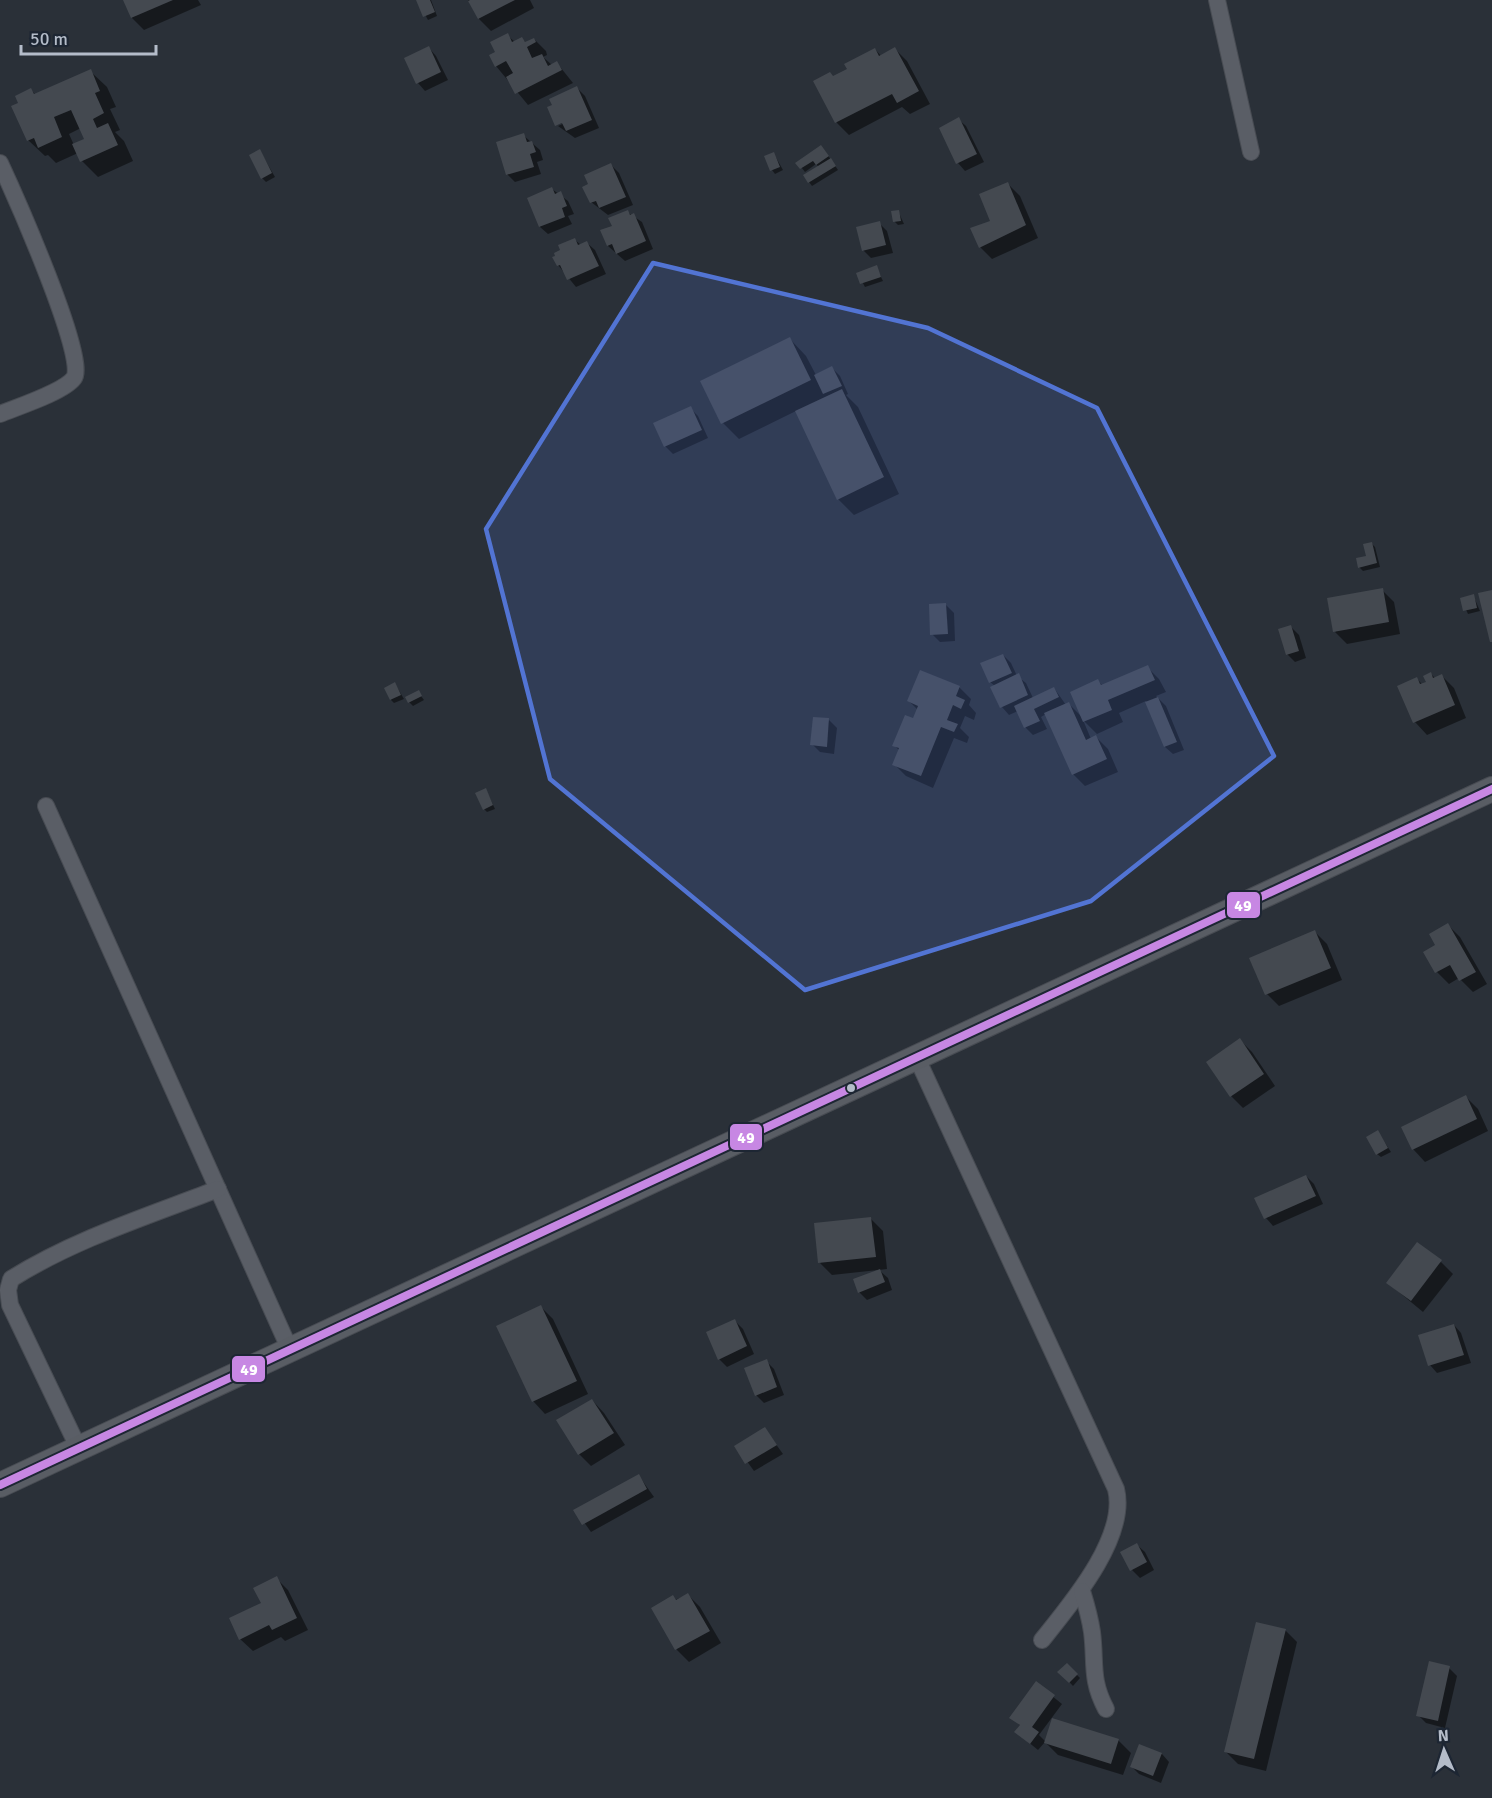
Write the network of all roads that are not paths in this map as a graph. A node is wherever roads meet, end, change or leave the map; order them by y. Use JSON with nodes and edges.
{"nodes":[{"id":1,"x":1217,"y":0,"type":"edge"},
{"id":2,"x":1251,"y":152,"type":"dead end"},
{"id":3,"x":0,"y":163,"type":"edge"},
{"id":4,"x":0,"y":414,"type":"edge"},
{"id":5,"x":1492,"y":789,"type":"edge"},
{"id":6,"x":46,"y":806,"type":"dead end"},
{"id":7,"x":916,"y":1056,"type":"junction"},
{"id":8,"x":218,"y":1189,"type":"junction"},
{"id":9,"x":290,"y":1350,"type":"junction"},
{"id":10,"x":78,"y":1447,"type":"junction"},
{"id":11,"x":0,"y":1485,"type":"edge"},
{"id":12,"x":1082,"y":1591,"type":"junction"},
{"id":13,"x":1042,"y":1640,"type":"dead end"},
{"id":14,"x":1106,"y":1709,"type":"dead end"}],
"edges":[{"from":1,"to":2,"type":"street"},
{"from":3,"to":4,"type":"street"},
{"from":5,"to":7,"type":"main road"},
{"from":6,"to":8,"type":"street"},
{"from":7,"to":9,"type":"main road"},
{"from":7,"to":12,"type":"street"},
{"from":8,"to":9,"type":"street"},
{"from":8,"to":10,"type":"street"},
{"from":9,"to":10,"type":"main road"},
{"from":10,"to":11,"type":"main road"},
{"from":12,"to":13,"type":"street"},
{"from":12,"to":14,"type":"street"}]}
